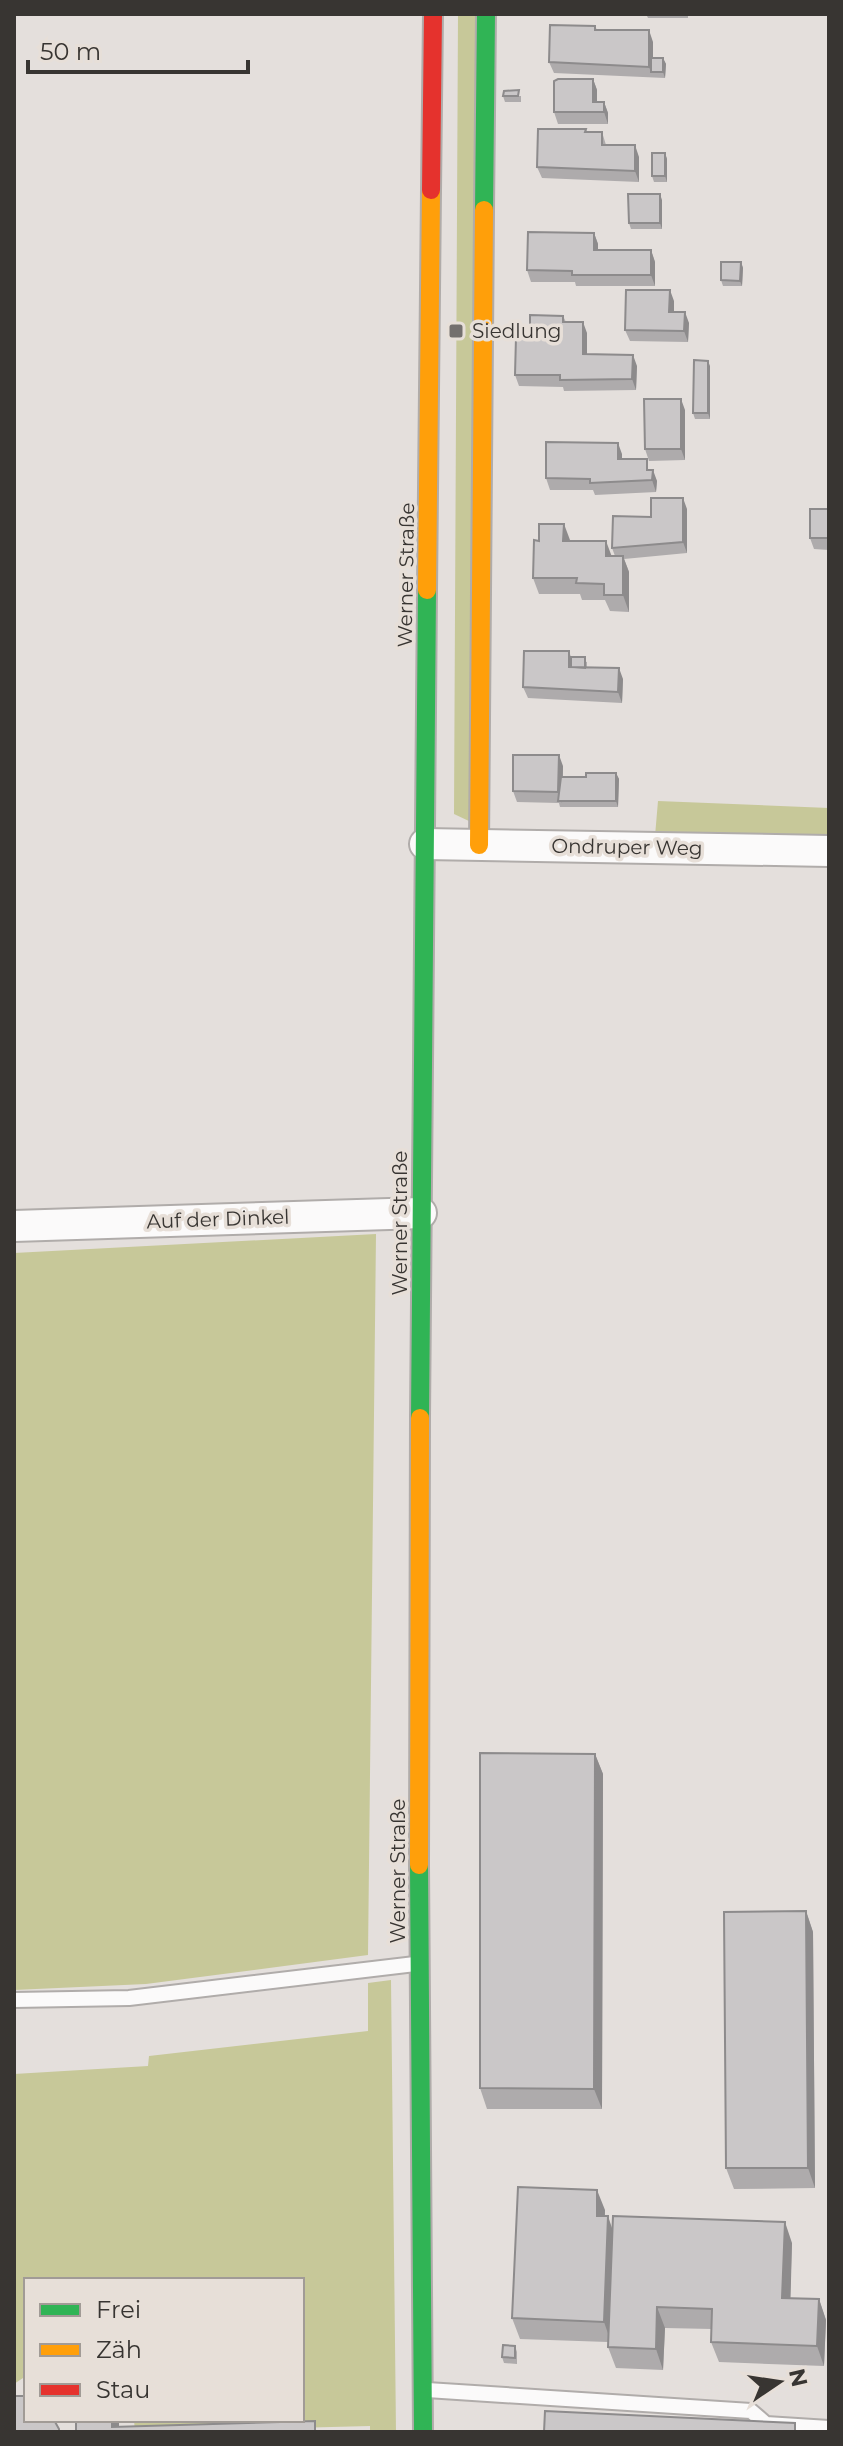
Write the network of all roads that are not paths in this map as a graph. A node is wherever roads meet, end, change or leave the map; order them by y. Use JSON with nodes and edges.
{"nodes":[{"id":1,"x":433,"y":14,"type":"edge"},
{"id":2,"x":486,"y":14,"type":"edge"},
{"id":3,"x":425,"y":844,"type":"junction"},
{"id":4,"x":479,"y":845,"type":"junction"},
{"id":5,"x":829,"y":851,"type":"edge"},
{"id":6,"x":421,"y":1213,"type":"junction"},
{"id":7,"x":14,"y":1226,"type":"edge"},
{"id":8,"x":419,"y":1963,"type":"junction"},
{"id":9,"x":14,"y":2000,"type":"edge"},
{"id":10,"x":422,"y":2389,"type":"junction"},
{"id":11,"x":829,"y":2428,"type":"edge"},
{"id":12,"x":423,"y":2432,"type":"edge"}],
"edges":[{"from":1,"to":3,"type":"main road","name":"Werner Straße"},
{"from":2,"to":4,"type":"main road"},
{"from":3,"to":4,"type":"street","name":"Ondruper Weg"},
{"from":3,"to":6,"type":"main road","name":"Werner Straße"},
{"from":4,"to":5,"type":"street","name":"Ondruper Weg"},
{"from":6,"to":7,"type":"street","name":"Auf der Dinkel"},
{"from":6,"to":8,"type":"main road","name":"Werner Straße"},
{"from":8,"to":9,"type":"lane"},
{"from":8,"to":10,"type":"main road","name":"Werner Straße"},
{"from":10,"to":11,"type":"lane"},
{"from":10,"to":12,"type":"main road","name":"Werner Straße"}]}
